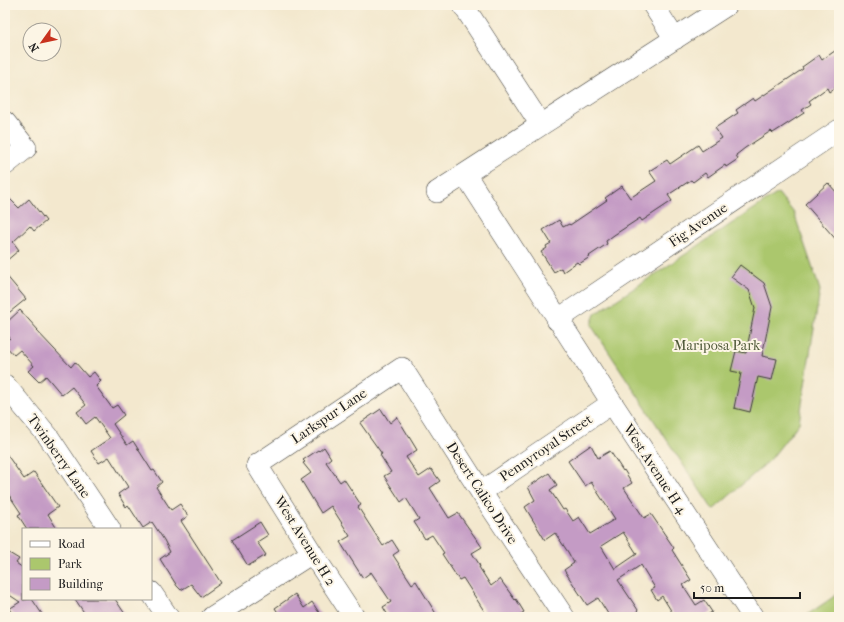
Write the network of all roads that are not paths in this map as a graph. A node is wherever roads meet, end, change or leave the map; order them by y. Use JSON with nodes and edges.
{"nodes":[{"id":1,"x":463,"y":5,"type":"edge"},
{"id":2,"x":653,"y":5,"type":"edge"},
{"id":3,"x":727,"y":5,"type":"edge"},
{"id":4,"x":675,"y":39,"type":"junction"},
{"id":5,"x":5,"y":122,"type":"edge"},
{"id":6,"x":541,"y":125,"type":"junction"},
{"id":7,"x":839,"y":130,"type":"edge"},
{"id":8,"x":5,"y":165,"type":"edge"},
{"id":9,"x":465,"y":174,"type":"junction"},
{"id":10,"x":437,"y":192,"type":"dead end"},
{"id":11,"x":558,"y":320,"type":"junction"},
{"id":12,"x":402,"y":368,"type":"joint"},
{"id":13,"x":5,"y":385,"type":"edge"},
{"id":14,"x":612,"y":403,"type":"junction"},
{"id":15,"x":257,"y":465,"type":"joint"},
{"id":16,"x":481,"y":492,"type":"junction"},
{"id":17,"x":109,"y":528,"type":"edge"},
{"id":18,"x":312,"y":553,"type":"junction"},
{"id":19,"x":152,"y":593,"type":"edge"},
{"id":20,"x":168,"y":617,"type":"edge"},
{"id":21,"x":212,"y":617,"type":"edge"},
{"id":22,"x":354,"y":617,"type":"edge"},
{"id":23,"x":564,"y":617,"type":"edge"},
{"id":24,"x":752,"y":617,"type":"edge"}],
"edges":[{"from":1,"to":6,"type":"street"},
{"from":2,"to":4,"type":"street"},
{"from":3,"to":4,"type":"street"},
{"from":4,"to":6,"type":"street"},
{"from":5,"to":8,"type":"street"},
{"from":6,"to":9,"type":"street"},
{"from":7,"to":11,"type":"street","name":"Fig Avenue"},
{"from":9,"to":10,"type":"street"},
{"from":9,"to":11,"type":"street","name":"West Avenue H 4"},
{"from":11,"to":14,"type":"street","name":"West Avenue H 4"},
{"from":12,"to":15,"type":"street","name":"Larkspur Lane"},
{"from":12,"to":16,"type":"street","name":"Desert Calico Drive"},
{"from":13,"to":17,"type":"street","name":"Twinberry Lane"},
{"from":14,"to":16,"type":"street","name":"Pennyroyal Street"},
{"from":14,"to":24,"type":"street","name":"West Avenue H 4"},
{"from":15,"to":18,"type":"street","name":"West Avenue H 2"},
{"from":16,"to":23,"type":"street","name":"Desert Calico Drive"},
{"from":18,"to":21,"type":"street"},
{"from":18,"to":22,"type":"street","name":"West Avenue H 2"},
{"from":19,"to":20,"type":"street"}]}
